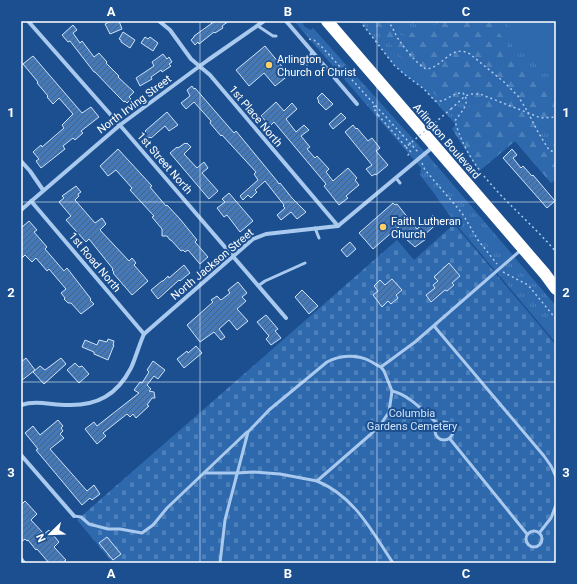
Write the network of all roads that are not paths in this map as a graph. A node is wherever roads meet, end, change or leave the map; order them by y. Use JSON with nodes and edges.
{"nodes":[{"id":1,"x":28,"y":21,"type":"edge"},
{"id":2,"x":159,"y":21,"type":"edge"},
{"id":3,"x":264,"y":21,"type":"edge"},
{"id":4,"x":286,"y":21,"type":"edge"},
{"id":5,"x":327,"y":21,"type":"edge"},
{"id":6,"x":258,"y":26,"type":"junction"},
{"id":7,"x":276,"y":36,"type":"dead end"},
{"id":8,"x":312,"y":52,"type":"junction"},
{"id":9,"x":307,"y":64,"type":"dead end"},
{"id":10,"x":200,"y":66,"type":"junction"},
{"id":11,"x":357,"y":104,"type":"dead end"},
{"id":12,"x":120,"y":125,"type":"junction"},
{"id":13,"x":434,"y":145,"type":"junction"},
{"id":14,"x":21,"y":161,"type":"edge"},
{"id":15,"x":406,"y":170,"type":"junction"},
{"id":16,"x":410,"y":174,"type":"dead end"},
{"id":17,"x":396,"y":178,"type":"junction"},
{"id":18,"x":400,"y":183,"type":"dead end"},
{"id":19,"x":43,"y":190,"type":"junction"},
{"id":20,"x":31,"y":201,"type":"junction"},
{"id":21,"x":21,"y":210,"type":"edge"},
{"id":22,"x":338,"y":226,"type":"junction"},
{"id":23,"x":315,"y":228,"type":"junction"},
{"id":24,"x":319,"y":238,"type":"dead end"},
{"id":25,"x":523,"y":249,"type":"junction"},
{"id":26,"x":233,"y":257,"type":"junction"},
{"id":27,"x":305,"y":263,"type":"dead end"},
{"id":28,"x":552,"y":281,"type":"edge"},
{"id":29,"x":258,"y":286,"type":"junction"},
{"id":30,"x":556,"y":290,"type":"edge"},
{"id":31,"x":286,"y":318,"type":"dead end"},
{"id":32,"x":434,"y":326,"type":"junction"},
{"id":33,"x":144,"y":334,"type":"junction"},
{"id":34,"x":381,"y":367,"type":"junction"},
{"id":35,"x":392,"y":391,"type":"junction"},
{"id":36,"x":21,"y":405,"type":"edge"},
{"id":37,"x":438,"y":424,"type":"junction"},
{"id":38,"x":248,"y":432,"type":"junction"},
{"id":39,"x":450,"y":438,"type":"junction"},
{"id":40,"x":21,"y":455,"type":"edge"},
{"id":41,"x":204,"y":473,"type":"junction"},
{"id":42,"x":237,"y":473,"type":"junction"},
{"id":43,"x":556,"y":477,"type":"edge"},
{"id":44,"x":317,"y":481,"type":"junction"},
{"id":45,"x":556,"y":505,"type":"edge"},
{"id":46,"x":74,"y":516,"type":"joint"},
{"id":47,"x":540,"y":532,"type":"junction"},
{"id":48,"x":527,"y":534,"type":"junction"},
{"id":49,"x":21,"y":559,"type":"edge"},
{"id":50,"x":24,"y":563,"type":"edge"},
{"id":51,"x":220,"y":563,"type":"edge"},
{"id":52,"x":392,"y":563,"type":"edge"}],
"edges":[{"from":1,"to":12,"type":"street","name":"1st Street North"},
{"from":2,"to":10,"type":"street","name":"1st Place North"},
{"from":3,"to":6,"type":"street","name":"North Irving Street"},
{"from":4,"to":8,"type":"street"},
{"from":5,"to":13,"type":"highway","name":"Arlington Boulevard"},
{"from":6,"to":7,"type":"lane"},
{"from":6,"to":10,"type":"street","name":"North Irving Street"},
{"from":8,"to":9,"type":"lane"},
{"from":8,"to":11,"type":"street"},
{"from":10,"to":12,"type":"street","name":"North Irving Street"},
{"from":10,"to":22,"type":"street","name":"1st Place North"},
{"from":12,"to":19,"type":"street","name":"North Irving Street"},
{"from":12,"to":26,"type":"street","name":"1st Street North"},
{"from":13,"to":15,"type":"street"},
{"from":13,"to":25,"type":"highway","name":"Arlington Boulevard"},
{"from":14,"to":19,"type":"street"},
{"from":15,"to":16,"type":"lane"},
{"from":15,"to":17,"type":"street"},
{"from":17,"to":18,"type":"lane"},
{"from":17,"to":22,"type":"street"},
{"from":19,"to":20,"type":"street","name":"North Irving Street"},
{"from":20,"to":21,"type":"street","name":"North Irving Street"},
{"from":20,"to":33,"type":"street","name":"1st Road North"},
{"from":22,"to":23,"type":"street","name":"North Jackson Street"},
{"from":23,"to":24,"type":"lane"},
{"from":23,"to":26,"type":"street","name":"North Jackson Street"},
{"from":25,"to":28,"type":"highway","name":"Arlington Boulevard"},
{"from":25,"to":32,"type":"lane"},
{"from":26,"to":29,"type":"street","name":"1st Street North"},
{"from":26,"to":33,"type":"street","name":"North Jackson Street"},
{"from":27,"to":29,"type":"lane"},
{"from":28,"to":30,"type":"highway","name":"Arlington Boulevard"},
{"from":29,"to":31,"type":"street","name":"1st Street North"},
{"from":32,"to":34,"type":"lane"},
{"from":32,"to":43,"type":"lane"},
{"from":33,"to":36,"type":"street","name":"North Jackson Street"},
{"from":34,"to":35,"type":"lane"},
{"from":34,"to":38,"type":"lane"},
{"from":35,"to":37,"type":"lane"},
{"from":35,"to":44,"type":"lane"},
{"from":37,"to":39,"type":"lane"},
{"from":37,"to":39,"type":"lane"},
{"from":38,"to":41,"type":"lane"},
{"from":38,"to":42,"type":"lane"},
{"from":39,"to":48,"type":"lane"},
{"from":40,"to":46,"type":"street"},
{"from":41,"to":42,"type":"lane"},
{"from":41,"to":46,"type":"lane"},
{"from":42,"to":44,"type":"lane"},
{"from":42,"to":51,"type":"lane"},
{"from":44,"to":52,"type":"lane"},
{"from":45,"to":47,"type":"lane"},
{"from":47,"to":48,"type":"lane"},
{"from":47,"to":48,"type":"lane"},
{"from":49,"to":50,"type":"street"}]}
